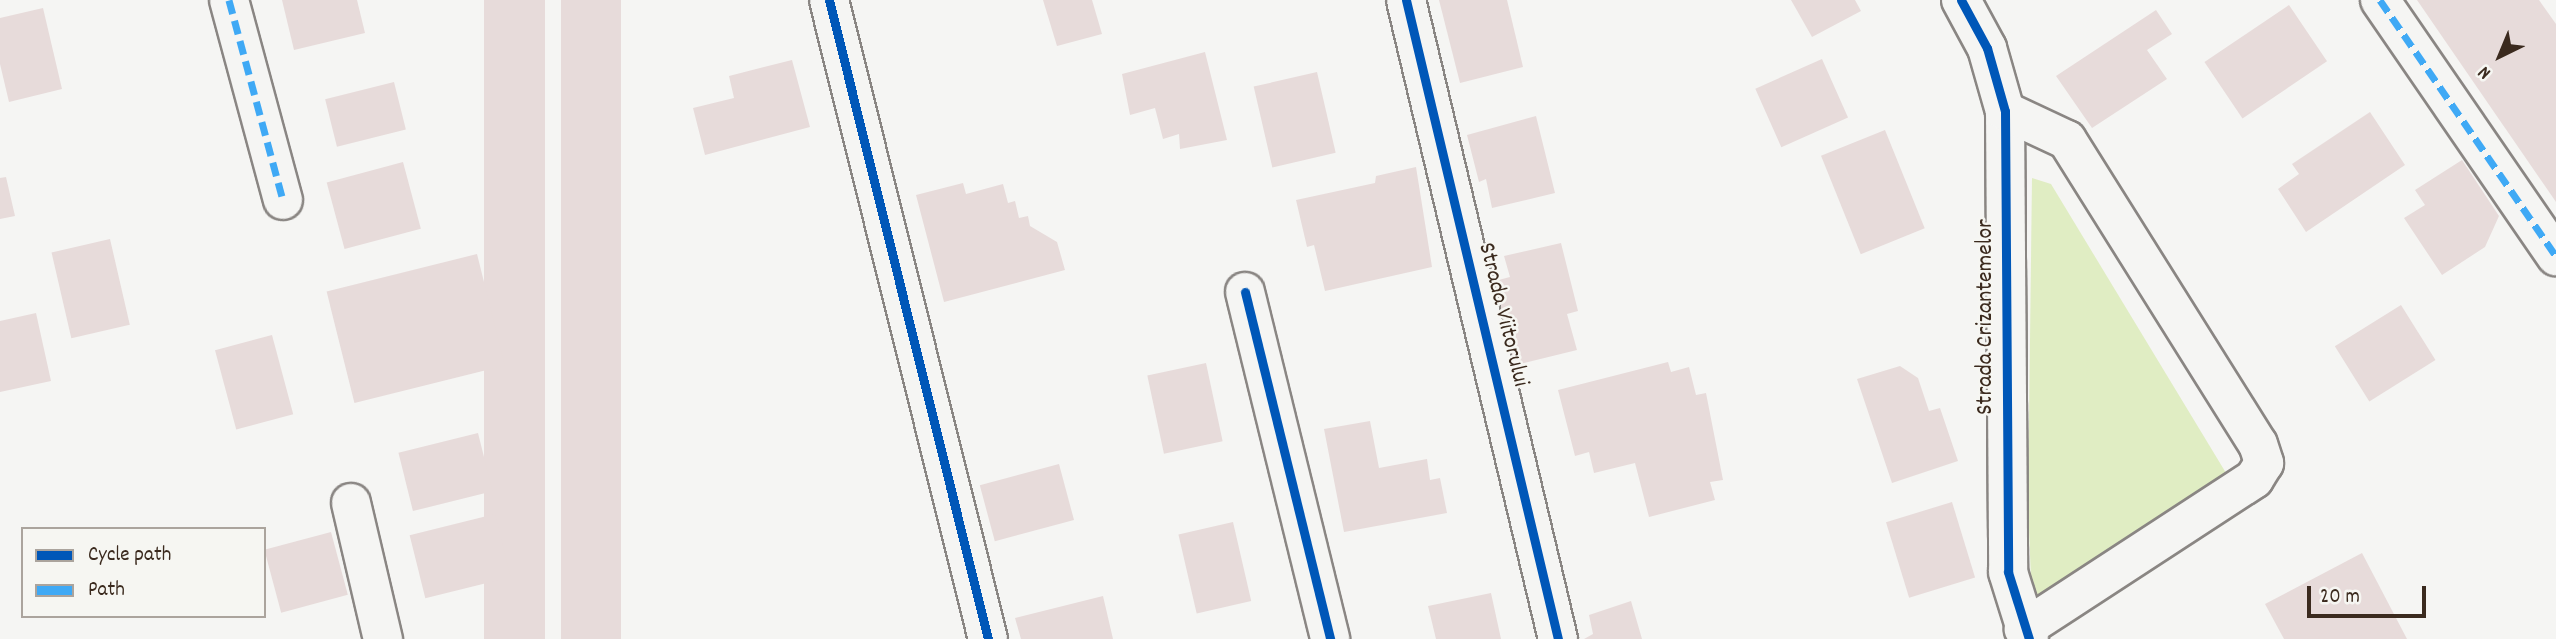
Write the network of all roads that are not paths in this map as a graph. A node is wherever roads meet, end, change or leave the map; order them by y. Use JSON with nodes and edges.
{"nodes":[{"id":1,"x":229,"y":0,"type":"edge"},
{"id":2,"x":829,"y":0,"type":"edge"},
{"id":3,"x":1406,"y":0,"type":"edge"},
{"id":4,"x":1961,"y":0,"type":"edge"},
{"id":5,"x":2380,"y":0,"type":"edge"},
{"id":6,"x":2005,"y":111,"type":"junction"},
{"id":7,"x":283,"y":200,"type":"dead end"},
{"id":8,"x":2556,"y":256,"type":"edge"},
{"id":9,"x":1245,"y":292,"type":"dead end"},
{"id":10,"x":351,"y":503,"type":"dead end"},
{"id":11,"x":2027,"y":634,"type":"edge"},
{"id":12,"x":383,"y":639,"type":"edge"},
{"id":13,"x":988,"y":639,"type":"edge"},
{"id":14,"x":1330,"y":639,"type":"edge"},
{"id":15,"x":1558,"y":639,"type":"edge"}],
"edges":[{"from":1,"to":7,"type":"street"},
{"from":2,"to":13,"type":"street"},
{"from":3,"to":15,"type":"street","name":"Strada Viitorului"},
{"from":4,"to":6,"type":"street","name":"Strada Crizantemelor"},
{"from":5,"to":8,"type":"street"},
{"from":6,"to":11,"type":"street","name":"Strada Crizantemelor"},
{"from":6,"to":11,"type":"street"},
{"from":9,"to":14,"type":"street"},
{"from":10,"to":12,"type":"street"}]}
